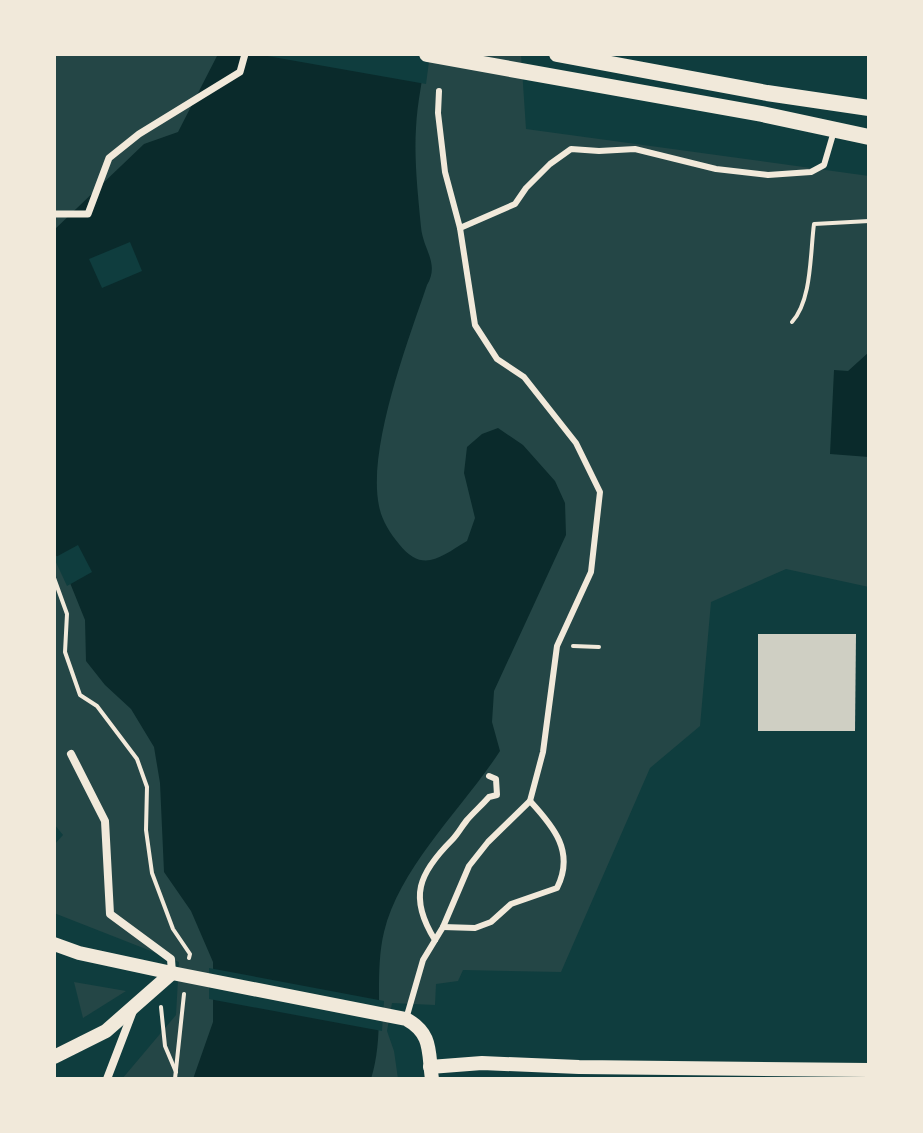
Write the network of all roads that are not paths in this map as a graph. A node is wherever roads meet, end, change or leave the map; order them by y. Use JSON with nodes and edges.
{"nodes":[{"id":1,"x":245,"y":54,"type":"edge"},
{"id":2,"x":427,"y":54,"type":"edge"},
{"id":3,"x":557,"y":54,"type":"edge"},
{"id":4,"x":439,"y":91,"type":"dead end"},
{"id":5,"x":869,"y":108,"type":"edge"},
{"id":6,"x":835,"y":129,"type":"junction"},
{"id":7,"x":869,"y":137,"type":"edge"},
{"id":8,"x":54,"y":214,"type":"edge"},
{"id":9,"x":460,"y":228,"type":"junction"},
{"id":10,"x":71,"y":754,"type":"dead end"},
{"id":11,"x":489,"y":776,"type":"dead end"},
{"id":12,"x":530,"y":801,"type":"junction"},
{"id":13,"x":443,"y":927,"type":"junction"},
{"id":14,"x":435,"y":940,"type":"junction"},
{"id":15,"x":54,"y":944,"type":"edge"},
{"id":16,"x":181,"y":974,"type":"junction"},
{"id":17,"x":135,"y":1006,"type":"junction"},
{"id":18,"x":406,"y":1019,"type":"junction"},
{"id":19,"x":54,"y":1057,"type":"edge"},
{"id":20,"x":869,"y":1070,"type":"edge"},
{"id":21,"x":431,"y":1073,"type":"edge"},
{"id":22,"x":107,"y":1079,"type":"edge"}],
"edges":[{"from":1,"to":8,"type":"street"},
{"from":2,"to":6,"type":"main road"},
{"from":3,"to":5,"type":"main road"},
{"from":4,"to":9,"type":"lane"},
{"from":6,"to":7,"type":"main road"},
{"from":6,"to":9,"type":"lane"},
{"from":9,"to":12,"type":"lane"},
{"from":10,"to":16,"type":"street"},
{"from":11,"to":14,"type":"lane"},
{"from":12,"to":13,"type":"lane"},
{"from":12,"to":13,"type":"lane"},
{"from":13,"to":14,"type":"lane"},
{"from":14,"to":18,"type":"lane"},
{"from":15,"to":16,"type":"street"},
{"from":16,"to":17,"type":"street"},
{"from":16,"to":18,"type":"street"},
{"from":17,"to":19,"type":"street"},
{"from":17,"to":22,"type":"street"},
{"from":18,"to":21,"type":"street"},
{"from":20,"to":21,"type":"street"}]}
